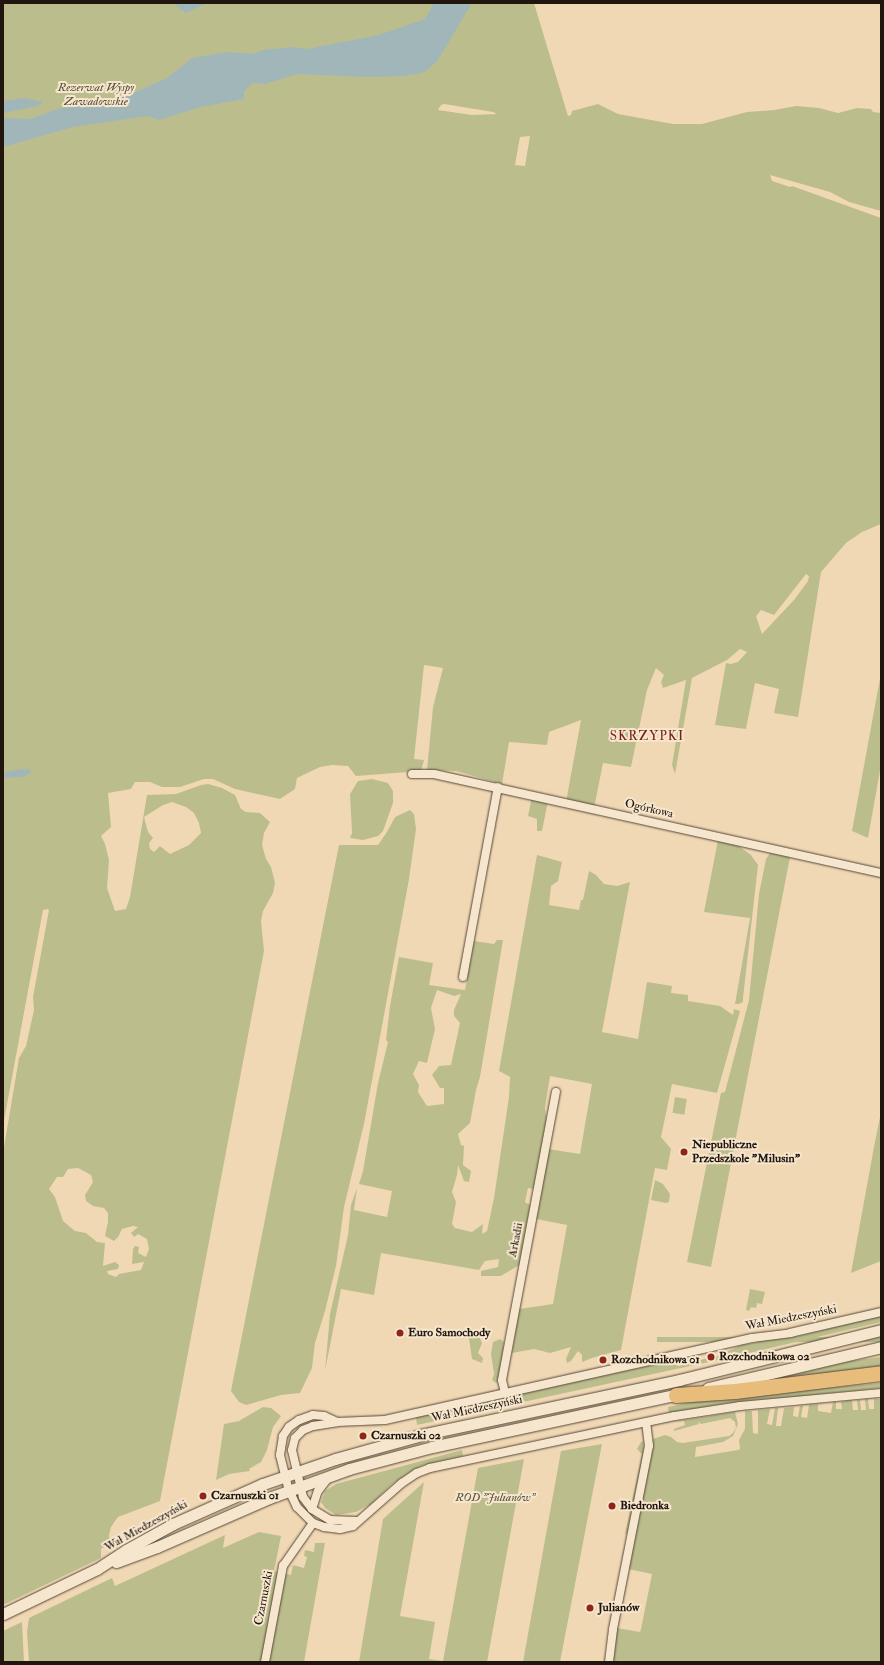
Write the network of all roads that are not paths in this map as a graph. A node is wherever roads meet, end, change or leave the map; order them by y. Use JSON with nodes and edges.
{"nodes":[{"id":1,"x":412,"y":774,"type":"dead end"},
{"id":2,"x":498,"y":787,"type":"junction"},
{"id":3,"x":881,"y":873,"type":"edge"},
{"id":4,"x":463,"y":976,"type":"dead end"},
{"id":5,"x":556,"y":1092,"type":"dead end"},
{"id":6,"x":881,"y":1312,"type":"edge"},
{"id":7,"x":881,"y":1330,"type":"edge"},
{"id":8,"x":881,"y":1347,"type":"edge"},
{"id":9,"x":881,"y":1373,"type":"edge"},
{"id":10,"x":881,"y":1392,"type":"edge"},
{"id":11,"x":505,"y":1393,"type":"junction"},
{"id":12,"x":676,"y":1395,"type":"junction"},
{"id":13,"x":337,"y":1422,"type":"junction"},
{"id":14,"x":646,"y":1422,"type":"junction"},
{"id":15,"x":296,"y":1472,"type":"junction"},
{"id":16,"x":330,"y":1475,"type":"junction"},
{"id":17,"x":285,"y":1476,"type":"junction"},
{"id":18,"x":294,"y":1488,"type":"junction"},
{"id":19,"x":312,"y":1509,"type":"junction"},
{"id":20,"x":357,"y":1521,"type":"junction"},
{"id":21,"x":313,"y":1523,"type":"junction"},
{"id":22,"x":97,"y":1569,"type":"junction"},
{"id":23,"x":3,"y":1614,"type":"edge"},
{"id":24,"x":265,"y":1662,"type":"edge"},
{"id":25,"x":609,"y":1662,"type":"edge"}],
"edges":[{"from":1,"to":2,"type":"street","name":"Ogórkowa"},
{"from":2,"to":3,"type":"street","name":"Ogórkowa"},
{"from":2,"to":4,"type":"street"},
{"from":5,"to":11,"type":"street","name":"Arkadii"},
{"from":6,"to":11,"type":"street","name":"Wał Miedzeszyński"},
{"from":7,"to":15,"type":"main road","name":"Wał Miedzeszyński"},
{"from":8,"to":12,"type":"main road","name":"Wał Miedzeszyński"},
{"from":9,"to":12,"type":"highway"},
{"from":10,"to":14,"type":"street"},
{"from":11,"to":13,"type":"street","name":"Wał Miedzeszyński"},
{"from":12,"to":16,"type":"main road","name":"Wał Miedzeszyński"},
{"from":13,"to":15,"type":"street"},
{"from":13,"to":17,"type":"street"},
{"from":14,"to":20,"type":"street"},
{"from":14,"to":25,"type":"street"},
{"from":15,"to":17,"type":"main road","name":"Wał Miedzeszyński"},
{"from":15,"to":18,"type":"street"},
{"from":16,"to":18,"type":"main road","name":"Wał Miedzeszyński"},
{"from":16,"to":19,"type":"street"},
{"from":17,"to":18,"type":"street"},
{"from":17,"to":22,"type":"main road","name":"Wał Miedzeszyński"},
{"from":18,"to":19,"type":"street"},
{"from":18,"to":21,"type":"street"},
{"from":18,"to":22,"type":"main road","name":"Wał Miedzeszyński"},
{"from":19,"to":20,"type":"street"},
{"from":20,"to":21,"type":"street"},
{"from":21,"to":24,"type":"street","name":"Czarnuszki"},
{"from":22,"to":23,"type":"main road","name":"Wał Miedzeszyński"}]}
